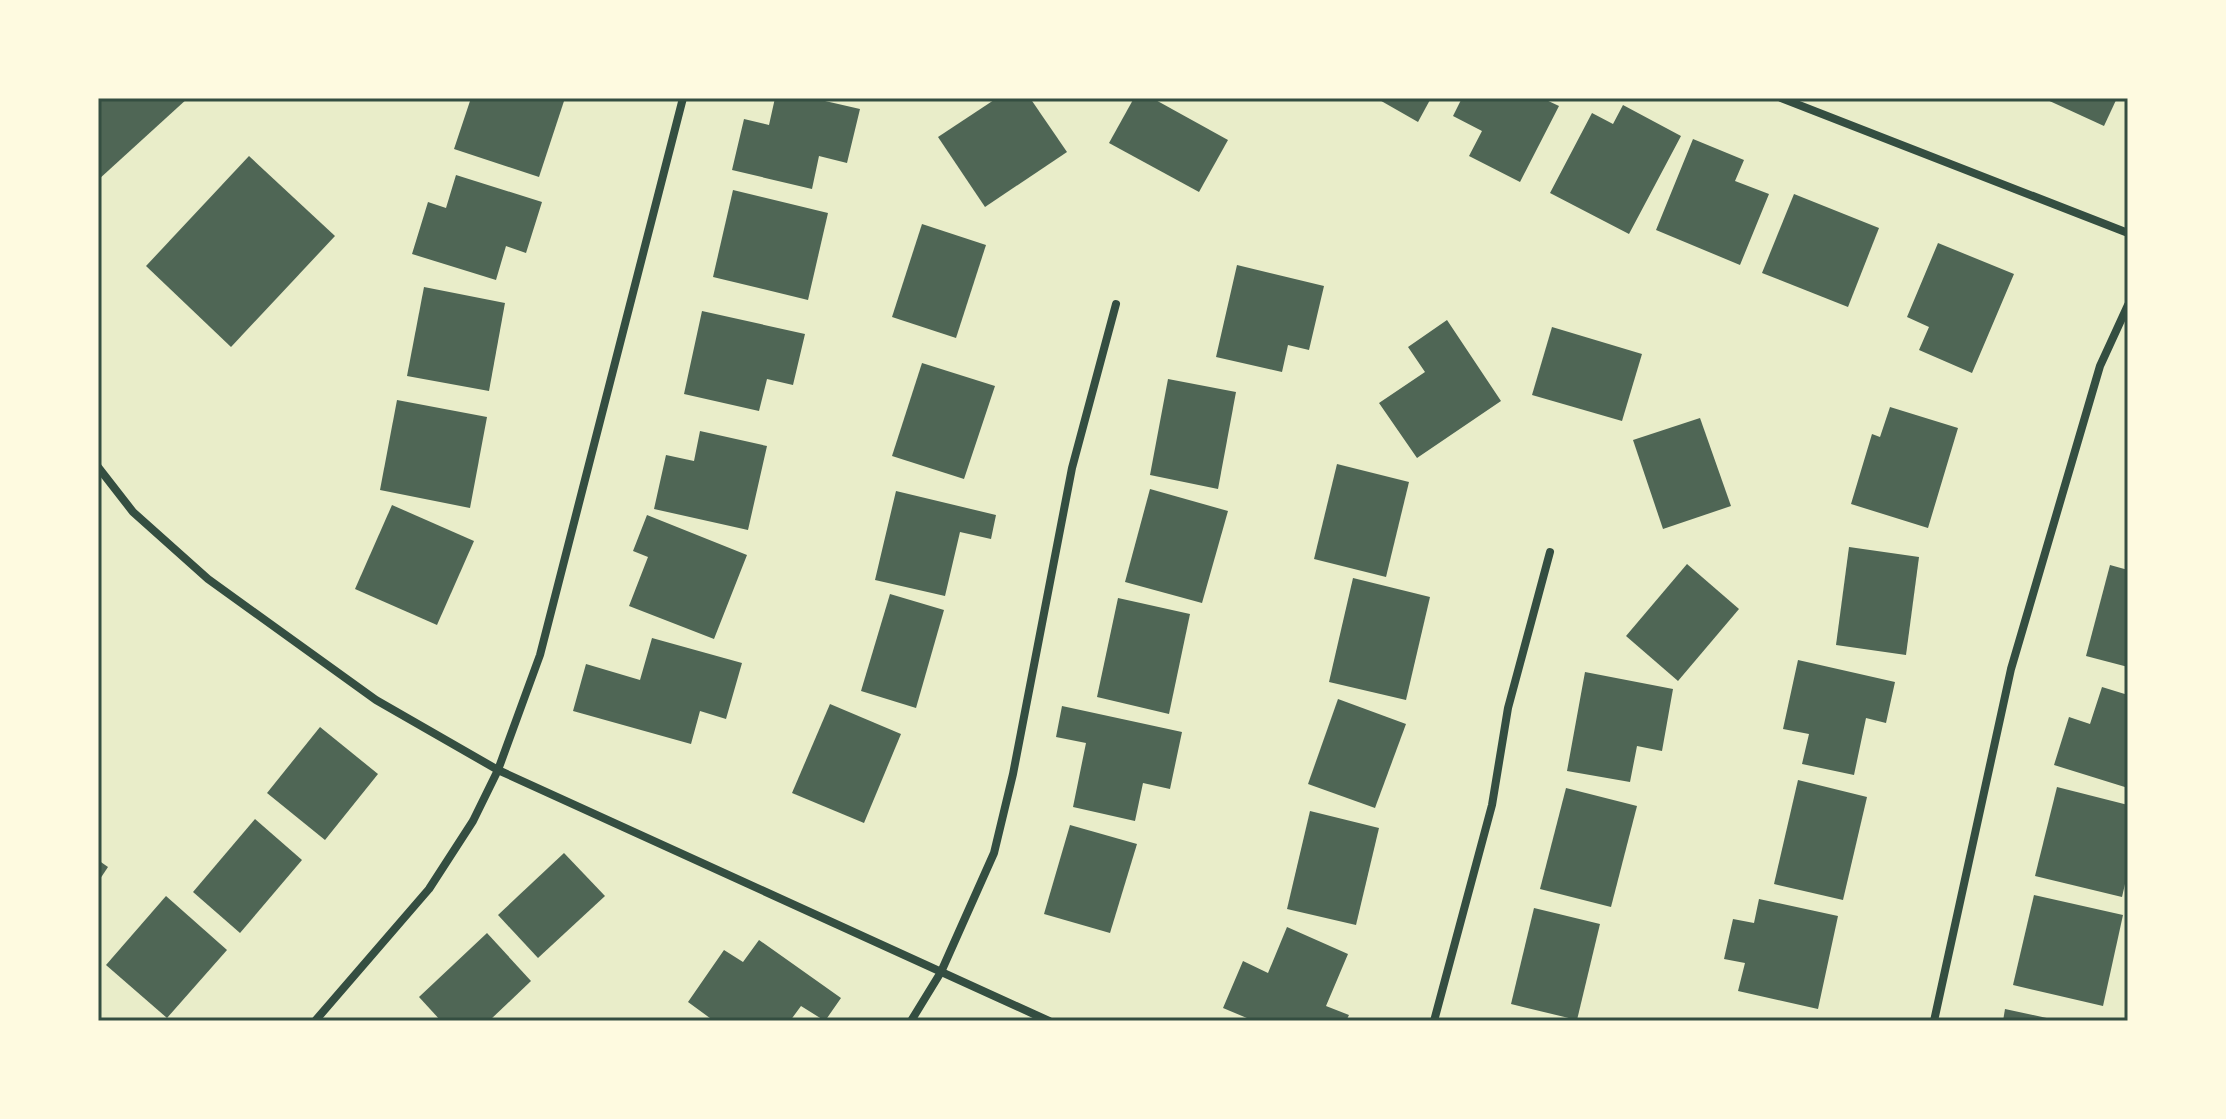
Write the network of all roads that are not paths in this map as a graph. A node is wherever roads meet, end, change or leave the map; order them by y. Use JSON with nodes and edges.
{"nodes":[{"id":1,"x":683,"y":98,"type":"edge"},
{"id":2,"x":1781,"y":98,"type":"edge"},
{"id":3,"x":2128,"y":233,"type":"edge"},
{"id":4,"x":1116,"y":304,"type":"dead end"},
{"id":5,"x":2128,"y":305,"type":"edge"},
{"id":6,"x":98,"y":467,"type":"edge"},
{"id":7,"x":1550,"y":552,"type":"dead end"},
{"id":8,"x":498,"y":770,"type":"junction"},
{"id":9,"x":941,"y":972,"type":"junction"},
{"id":10,"x":315,"y":1021,"type":"edge"},
{"id":11,"x":911,"y":1021,"type":"edge"},
{"id":12,"x":1049,"y":1021,"type":"edge"},
{"id":13,"x":1434,"y":1021,"type":"edge"},
{"id":14,"x":1934,"y":1021,"type":"edge"}],
"edges":[{"from":1,"to":8,"type":"street"},
{"from":2,"to":3,"type":"street"},
{"from":4,"to":9,"type":"street"},
{"from":5,"to":14,"type":"street"},
{"from":6,"to":8,"type":"street"},
{"from":7,"to":13,"type":"street"},
{"from":8,"to":9,"type":"street"},
{"from":8,"to":10,"type":"street"},
{"from":9,"to":11,"type":"street"},
{"from":9,"to":12,"type":"street"}]}
